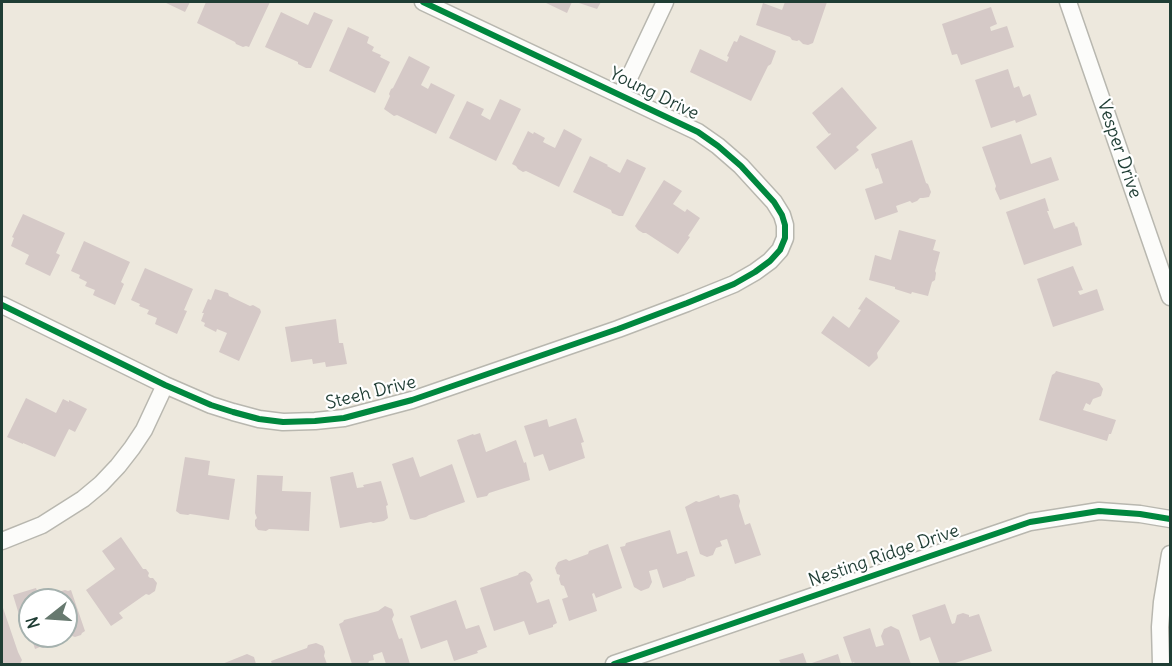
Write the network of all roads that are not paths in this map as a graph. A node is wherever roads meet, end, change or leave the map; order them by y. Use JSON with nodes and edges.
{"nodes":[{"id":1,"x":423,"y":2,"type":"edge"},
{"id":2,"x":665,"y":2,"type":"edge"},
{"id":3,"x":1068,"y":2,"type":"edge"},
{"id":4,"x":621,"y":95,"type":"junction"},
{"id":5,"x":1170,"y":297,"type":"edge"},
{"id":6,"x":2,"y":305,"type":"edge"},
{"id":7,"x":618,"y":329,"type":"joint"},
{"id":8,"x":165,"y":385,"type":"junction"},
{"id":9,"x":1170,"y":519,"type":"edge"},
{"id":10,"x":2,"y":541,"type":"edge"},
{"id":11,"x":1170,"y":554,"type":"edge"},
{"id":12,"x":614,"y":664,"type":"edge"},
{"id":13,"x":1161,"y":664,"type":"edge"}],
"edges":[{"from":1,"to":4,"type":"street","name":"Young Drive"},
{"from":2,"to":4,"type":"street"},
{"from":3,"to":5,"type":"street","name":"Vesper Drive"},
{"from":4,"to":7,"type":"street","name":"Young Drive"},
{"from":6,"to":8,"type":"street","name":"Steeh Drive"},
{"from":7,"to":8,"type":"street","name":"Steeh Drive"},
{"from":8,"to":10,"type":"street"},
{"from":9,"to":12,"type":"street","name":"Nesting Ridge Drive"},
{"from":11,"to":13,"type":"street"}]}
